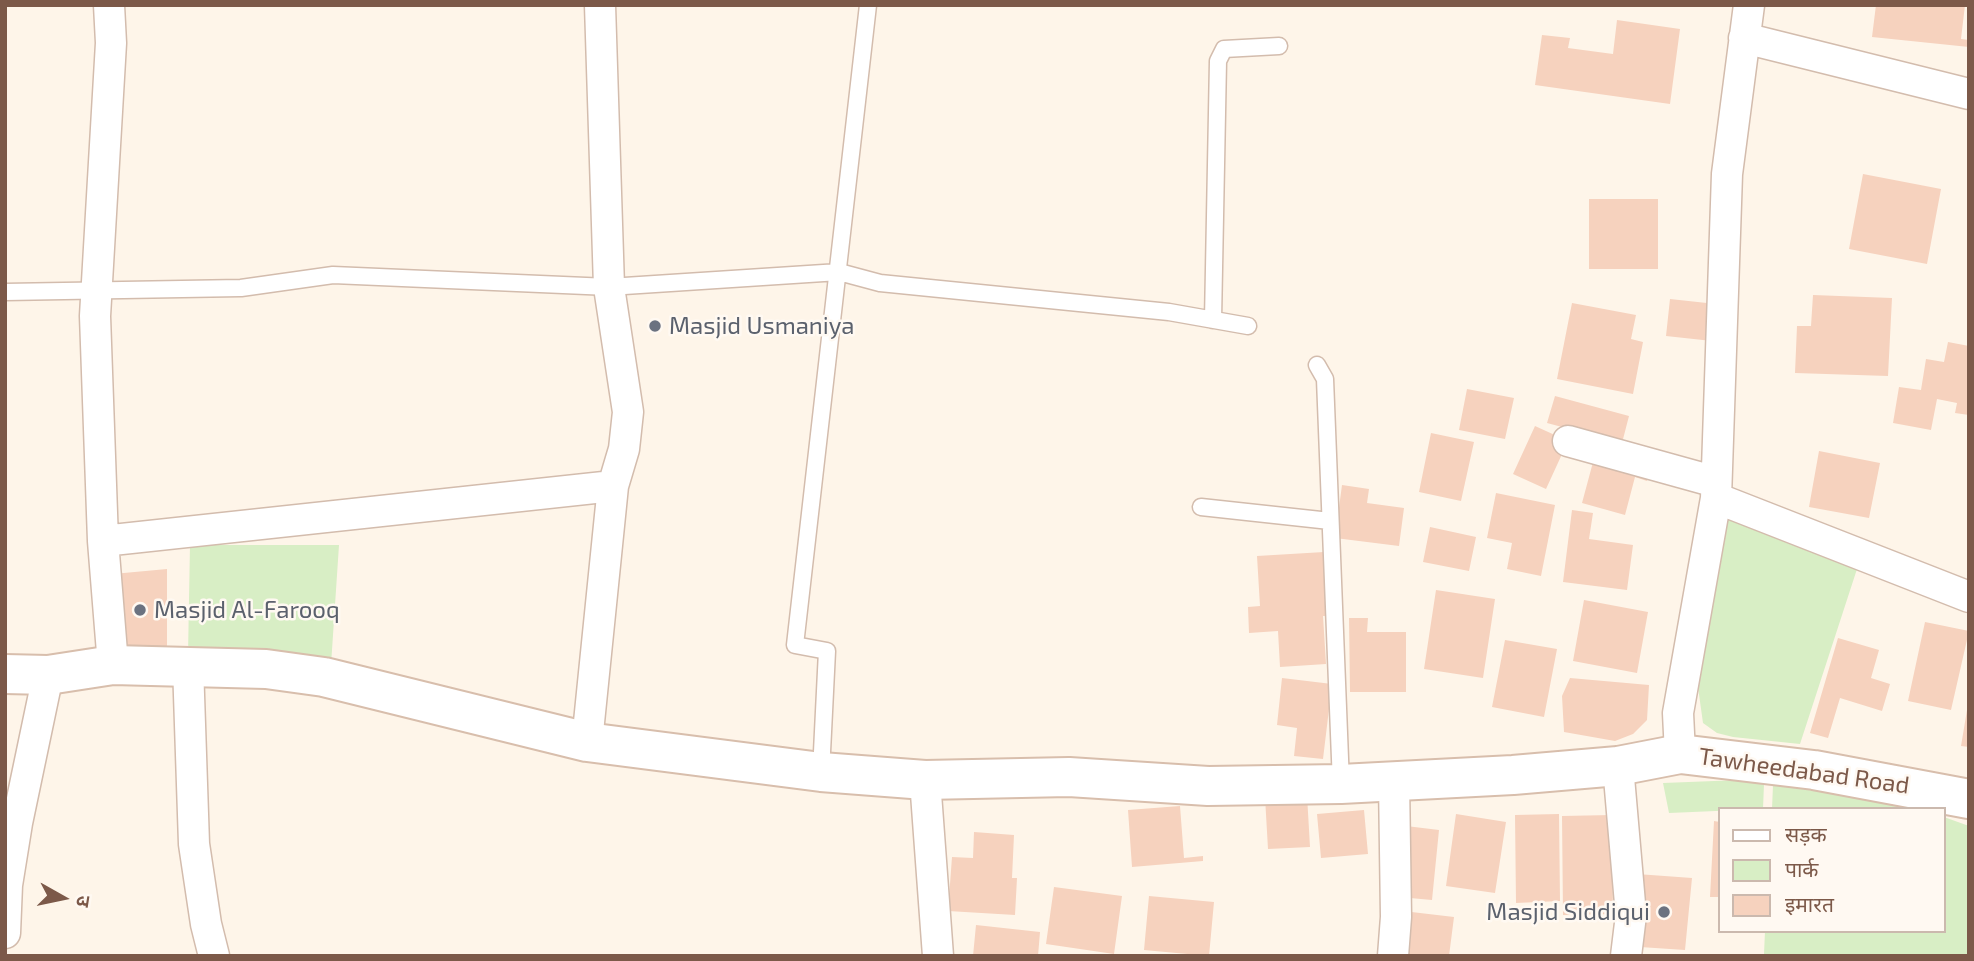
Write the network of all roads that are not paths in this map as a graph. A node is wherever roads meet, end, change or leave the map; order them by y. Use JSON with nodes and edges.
{"nodes":[{"id":1,"x":109,"y":5,"type":"edge"},
{"id":2,"x":600,"y":5,"type":"edge"},
{"id":3,"x":868,"y":5,"type":"edge"},
{"id":4,"x":1749,"y":5,"type":"edge"},
{"id":5,"x":1744,"y":38,"type":"junction"},
{"id":6,"x":1279,"y":46,"type":"dead end"},
{"id":7,"x":1969,"y":94,"type":"edge"},
{"id":8,"x":839,"y":272,"type":"junction"},
{"id":9,"x":609,"y":287,"type":"junction"},
{"id":10,"x":96,"y":289,"type":"junction"},
{"id":11,"x":5,"y":292,"type":"edge"},
{"id":12,"x":1213,"y":320,"type":"junction"},
{"id":13,"x":1248,"y":326,"type":"dead end"},
{"id":14,"x":1317,"y":365,"type":"dead end"},
{"id":15,"x":1568,"y":441,"type":"dead end"},
{"id":16,"x":613,"y":486,"type":"junction"},
{"id":17,"x":1716,"y":490,"type":"junction"},
{"id":18,"x":1202,"y":507,"type":"dead end"},
{"id":19,"x":1329,"y":521,"type":"junction"},
{"id":20,"x":103,"y":541,"type":"junction"},
{"id":21,"x":1969,"y":597,"type":"edge"},
{"id":22,"x":113,"y":664,"type":"junction"},
{"id":23,"x":188,"y":665,"type":"junction"},
{"id":24,"x":5,"y":674,"type":"edge"},
{"id":25,"x":48,"y":675,"type":"junction"},
{"id":26,"x":587,"y":742,"type":"junction"},
{"id":27,"x":1680,"y":754,"type":"junction"},
{"id":28,"x":1618,"y":765,"type":"junction"},
{"id":29,"x":821,"y":772,"type":"junction"},
{"id":30,"x":925,"y":780,"type":"junction"},
{"id":31,"x":1395,"y":781,"type":"junction"},
{"id":32,"x":1341,"y":784,"type":"junction"},
{"id":33,"x":1969,"y":799,"type":"edge"},
{"id":34,"x":5,"y":933,"type":"edge"},
{"id":35,"x":214,"y":956,"type":"edge"},
{"id":36,"x":938,"y":956,"type":"edge"},
{"id":37,"x":1393,"y":956,"type":"edge"},
{"id":38,"x":1626,"y":956,"type":"edge"}],
"edges":[{"from":1,"to":10,"type":"street"},
{"from":2,"to":9,"type":"street"},
{"from":3,"to":8,"type":"lane"},
{"from":4,"to":5,"type":"street"},
{"from":5,"to":7,"type":"street"},
{"from":5,"to":17,"type":"street"},
{"from":6,"to":12,"type":"lane"},
{"from":8,"to":9,"type":"lane"},
{"from":8,"to":12,"type":"lane"},
{"from":8,"to":29,"type":"lane"},
{"from":9,"to":10,"type":"lane"},
{"from":9,"to":16,"type":"street"},
{"from":10,"to":11,"type":"lane"},
{"from":10,"to":20,"type":"street"},
{"from":12,"to":13,"type":"lane"},
{"from":14,"to":19,"type":"lane"},
{"from":15,"to":17,"type":"street"},
{"from":16,"to":20,"type":"street"},
{"from":16,"to":26,"type":"street"},
{"from":17,"to":21,"type":"street"},
{"from":17,"to":27,"type":"street"},
{"from":18,"to":19,"type":"lane"},
{"from":19,"to":32,"type":"lane"},
{"from":20,"to":22,"type":"street"},
{"from":22,"to":23,"type":"street","name":"Tawheedabad Road"},
{"from":22,"to":25,"type":"street","name":"Tawheedabad Road"},
{"from":23,"to":26,"type":"street","name":"Tawheedabad Road"},
{"from":23,"to":35,"type":"street"},
{"from":24,"to":25,"type":"street","name":"Tawheedabad Road"},
{"from":25,"to":34,"type":"street"},
{"from":26,"to":29,"type":"street","name":"Tawheedabad Road"},
{"from":27,"to":28,"type":"street","name":"Tawheedabad Road"},
{"from":27,"to":33,"type":"street","name":"Tawheedabad Road"},
{"from":28,"to":31,"type":"street","name":"Tawheedabad Road"},
{"from":28,"to":38,"type":"street"},
{"from":29,"to":30,"type":"street","name":"Tawheedabad Road"},
{"from":30,"to":32,"type":"street","name":"Tawheedabad Road"},
{"from":30,"to":36,"type":"street"},
{"from":31,"to":32,"type":"street","name":"Tawheedabad Road"},
{"from":31,"to":37,"type":"street"}]}
